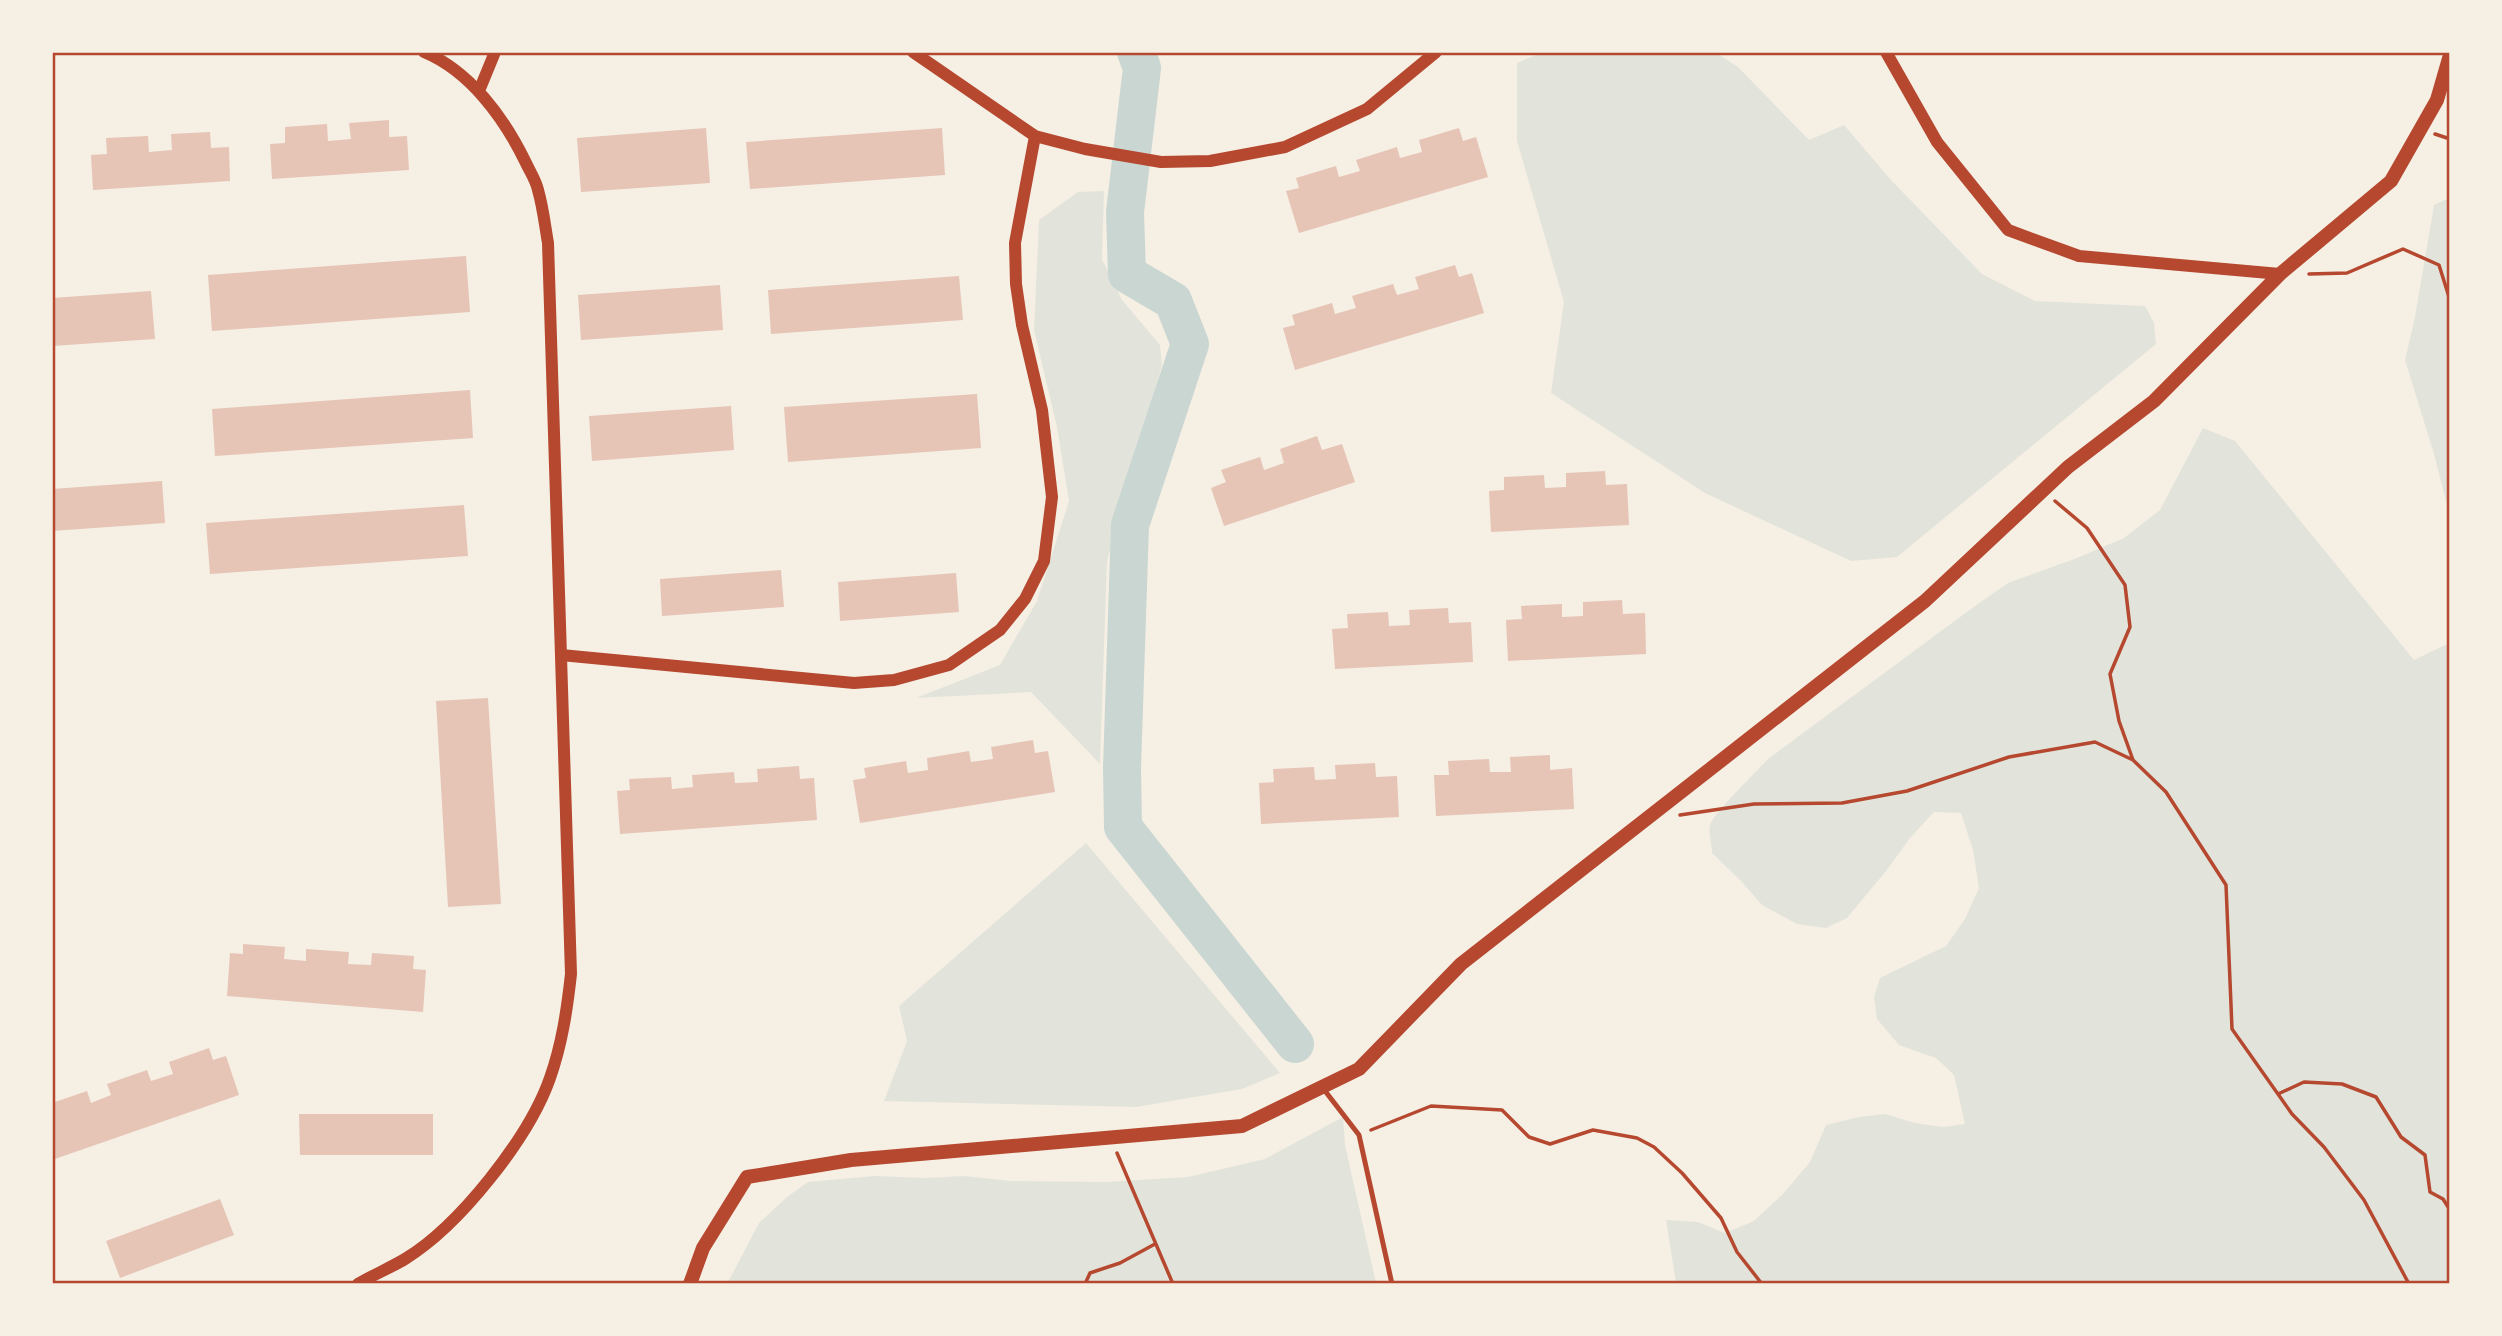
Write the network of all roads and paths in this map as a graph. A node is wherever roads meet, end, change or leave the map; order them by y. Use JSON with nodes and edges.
{"nodes":[{"id":1,"x":424,"y":52,"type":"edge"},
{"id":2,"x":495,"y":52,"type":"edge"},
{"id":3,"x":913,"y":52,"type":"edge"},
{"id":4,"x":1436,"y":52,"type":"edge"},
{"id":5,"x":1886,"y":52,"type":"edge"},
{"id":6,"x":2449,"y":55,"type":"edge"},
{"id":7,"x":478,"y":92,"type":"junction"},
{"id":8,"x":1035,"y":136,"type":"junction"},
{"id":9,"x":2280,"y":274,"type":"junction"},
{"id":10,"x":2449,"y":300,"type":"edge"},
{"id":11,"x":2043,"y":490,"type":"junction"},
{"id":12,"x":561,"y":654,"type":"junction"},
{"id":13,"x":2133,"y":760,"type":"junction"},
{"id":14,"x":1678,"y":815,"type":"dead end"},
{"id":15,"x":1322,"y":1087,"type":"junction"},
{"id":16,"x":2278,"y":1094,"type":"junction"},
{"id":17,"x":1359,"y":1135,"type":"junction"},
{"id":18,"x":1111,"y":1138,"type":"junction"},
{"id":19,"x":2449,"y":1210,"type":"edge"},
{"id":20,"x":1154,"y":1244,"type":"junction"},
{"id":21,"x":358,"y":1283,"type":"edge"},
{"id":22,"x":690,"y":1283,"type":"edge"},
{"id":23,"x":1085,"y":1283,"type":"edge"},
{"id":24,"x":1173,"y":1283,"type":"edge"},
{"id":25,"x":1392,"y":1283,"type":"edge"},
{"id":26,"x":1762,"y":1283,"type":"edge"},
{"id":27,"x":2409,"y":1283,"type":"edge"}],
"edges":[{"from":1,"to":7,"type":"street"},
{"from":2,"to":7,"type":"street"},
{"from":3,"to":8,"type":"street"},
{"from":4,"to":8,"type":"street"},
{"from":5,"to":9,"type":"street"},
{"from":6,"to":9,"type":"main road"},
{"from":7,"to":12,"type":"street"},
{"from":8,"to":12,"type":"street"},
{"from":9,"to":10,"type":"path"},
{"from":9,"to":11,"type":"main road"},
{"from":11,"to":13,"type":"path"},
{"from":11,"to":15,"type":"main road"},
{"from":12,"to":21,"type":"street"},
{"from":13,"to":14,"type":"path"},
{"from":13,"to":16,"type":"path"},
{"from":15,"to":17,"type":"lane"},
{"from":15,"to":18,"type":"main road"},
{"from":16,"to":19,"type":"path"},
{"from":16,"to":27,"type":"path"},
{"from":17,"to":25,"type":"lane"},
{"from":17,"to":26,"type":"path"},
{"from":18,"to":20,"type":"path"},
{"from":18,"to":22,"type":"main road"},
{"from":20,"to":23,"type":"path"},
{"from":20,"to":24,"type":"path"}]}
